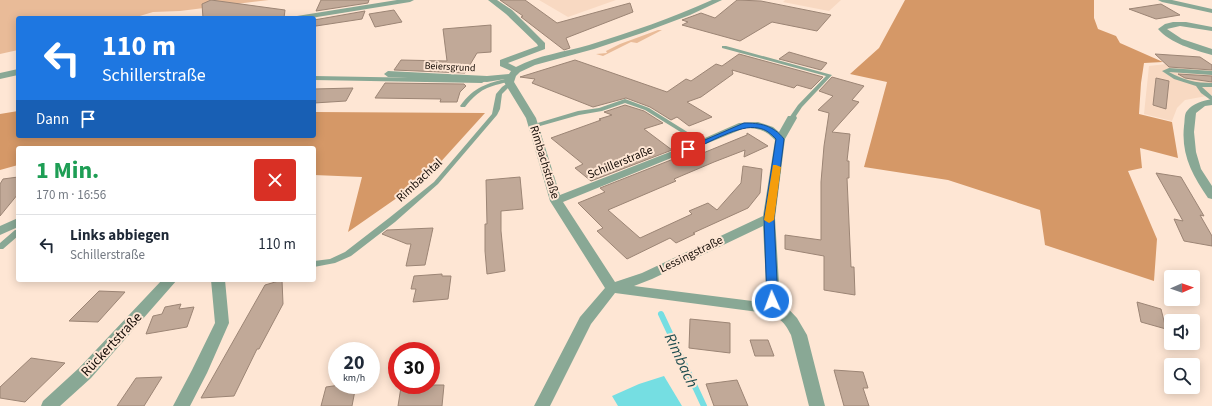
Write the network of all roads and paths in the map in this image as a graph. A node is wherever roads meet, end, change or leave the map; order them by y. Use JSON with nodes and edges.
{"nodes":[{"id":1,"x":409,"y":0,"type":"edge"},
{"id":2,"x":492,"y":0,"type":"edge"},
{"id":3,"x":718,"y":0,"type":"edge"},
{"id":4,"x":1162,"y":0,"type":"edge"},
{"id":5,"x":1212,"y":11,"type":"edge"},
{"id":6,"x":309,"y":16,"type":"edge"},
{"id":7,"x":1212,"y":30,"type":"edge"},
{"id":8,"x":724,"y":47,"type":"dead end"},
{"id":9,"x":1212,"y":52,"type":"edge"},
{"id":10,"x":16,"y":72,"type":"edge"},
{"id":11,"x":1212,"y":73,"type":"edge"},
{"id":12,"x":388,"y":74,"type":"dead end"},
{"id":13,"x":0,"y":76,"type":"edge"},
{"id":14,"x":316,"y":78,"type":"edge"},
{"id":15,"x":511,"y":78,"type":"junction"},
{"id":16,"x":1212,"y":81,"type":"edge"},
{"id":17,"x":1198,"y":85,"type":"junction"},
{"id":18,"x":1212,"y":85,"type":"edge"},
{"id":19,"x":1212,"y":89,"type":"edge"},
{"id":20,"x":1212,"y":100,"type":"edge"},
{"id":21,"x":463,"y":106,"type":"dead end"},
{"id":22,"x":792,"y":118,"type":"joint"},
{"id":23,"x":534,"y":126,"type":"junction"},
{"id":24,"x":780,"y":139,"type":"junction"},
{"id":25,"x":702,"y":143,"type":"junction"},
{"id":26,"x":1212,"y":195,"type":"edge"},
{"id":27,"x":556,"y":201,"type":"junction"},
{"id":28,"x":769,"y":218,"type":"junction"},
{"id":29,"x":16,"y":223,"type":"edge"},
{"id":30,"x":0,"y":231,"type":"edge"},
{"id":31,"x":16,"y":234,"type":"edge"},
{"id":32,"x":0,"y":247,"type":"edge"},
{"id":33,"x":316,"y":264,"type":"edge"},
{"id":34,"x":168,"y":282,"type":"edge"},
{"id":35,"x":218,"y":282,"type":"edge"},
{"id":36,"x":612,"y":288,"type":"junction"},
{"id":37,"x":784,"y":314,"type":"junction"},
{"id":38,"x":49,"y":406,"type":"edge"},
{"id":39,"x":181,"y":406,"type":"edge"},
{"id":40,"x":542,"y":406,"type":"edge"},
{"id":41,"x":817,"y":406,"type":"edge"}],
"edges":[{"from":1,"to":6,"type":"street"},
{"from":2,"to":15,"type":"street"},
{"from":3,"to":15,"type":"street"},
{"from":4,"to":5,"type":"street"},
{"from":7,"to":9,"type":"street"},
{"from":8,"to":22,"type":"lane"},
{"from":10,"to":13,"type":"street"},
{"from":11,"to":17,"type":"lane"},
{"from":12,"to":15,"type":"street","name":"Beiersgrund"},
{"from":14,"to":15,"type":"lane"},
{"from":15,"to":21,"type":"lane"},
{"from":15,"to":23,"type":"street","name":"Rimbachstraße"},
{"from":15,"to":33,"type":"lane","name":"Rimbachtal"},
{"from":16,"to":17,"type":"lane"},
{"from":17,"to":18,"type":"lane"},
{"from":17,"to":19,"type":"lane"},
{"from":17,"to":20,"type":"lane"},
{"from":20,"to":26,"type":"street"},
{"from":22,"to":24,"type":"street"},
{"from":23,"to":25,"type":"lane"},
{"from":23,"to":27,"type":"street","name":"Rimbachstraße"},
{"from":24,"to":25,"type":"street","name":"Schillerstraße"},
{"from":24,"to":28,"type":"street"},
{"from":25,"to":27,"type":"street","name":"Schillerstraße"},
{"from":27,"to":36,"type":"street","name":"Rimbachstraße"},
{"from":28,"to":36,"type":"street","name":"Lessingstraße"},
{"from":28,"to":37,"type":"street"},
{"from":29,"to":30,"type":"street"},
{"from":31,"to":32,"type":"lane"},
{"from":34,"to":38,"type":"street","name":"Rückertstraße"},
{"from":35,"to":39,"type":"street"},
{"from":36,"to":37,"type":"street"},
{"from":36,"to":40,"type":"street"},
{"from":37,"to":41,"type":"street"}]}
